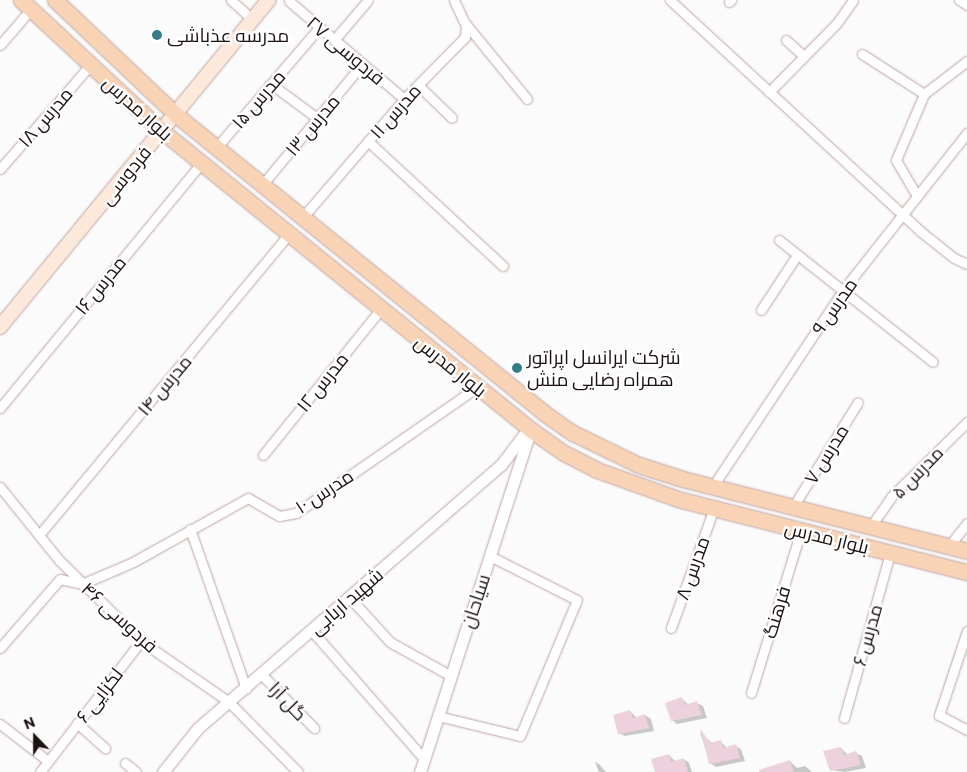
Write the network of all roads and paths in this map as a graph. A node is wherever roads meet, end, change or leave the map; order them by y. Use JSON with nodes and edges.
{"nodes":[{"id":1,"x":55,"y":0,"type":"edge"},
{"id":2,"x":231,"y":0,"type":"edge"},
{"id":3,"x":269,"y":0,"type":"edge"},
{"id":4,"x":368,"y":0,"type":"edge"},
{"id":5,"x":454,"y":0,"type":"edge"},
{"id":6,"x":670,"y":0,"type":"edge"},
{"id":7,"x":853,"y":0,"type":"edge"},
{"id":8,"x":959,"y":0,"type":"edge"},
{"id":9,"x":289,"y":1,"type":"dead end"},
{"id":10,"x":26,"y":4,"type":"edge"},
{"id":11,"x":967,"y":5,"type":"edge"},
{"id":12,"x":253,"y":20,"type":"junction"},
{"id":13,"x":465,"y":22,"type":"junction"},
{"id":14,"x":319,"y":28,"type":"junction"},
{"id":15,"x":334,"y":40,"type":"junction"},
{"id":16,"x":786,"y":40,"type":"dead end"},
{"id":17,"x":0,"y":45,"type":"edge"},
{"id":18,"x":862,"y":54,"type":"dead end"},
{"id":19,"x":804,"y":56,"type":"junction"},
{"id":20,"x":967,"y":61,"type":"edge"},
{"id":21,"x":90,"y":64,"type":"junction"},
{"id":22,"x":362,"y":64,"type":"junction"},
{"id":23,"x":271,"y":84,"type":"junction"},
{"id":24,"x":418,"y":85,"type":"junction"},
{"id":25,"x":769,"y":92,"type":"junction"},
{"id":26,"x":924,"y":94,"type":"junction"},
{"id":27,"x":404,"y":99,"type":"junction"},
{"id":28,"x":527,"y":99,"type":"dead end"},
{"id":29,"x":175,"y":114,"type":"junction"},
{"id":30,"x":317,"y":118,"type":"junction"},
{"id":31,"x":452,"y":118,"type":"dead end"},
{"id":32,"x":162,"y":131,"type":"junction"},
{"id":33,"x":967,"y":134,"type":"edge"},
{"id":34,"x":368,"y":141,"type":"junction"},
{"id":35,"x":216,"y":148,"type":"junction"},
{"id":36,"x":201,"y":162,"type":"junction"},
{"id":37,"x":0,"y":169,"type":"edge"},
{"id":38,"x":262,"y":185,"type":"junction"},
{"id":39,"x":917,"y":196,"type":"junction"},
{"id":40,"x":904,"y":213,"type":"junction"},
{"id":41,"x":302,"y":218,"type":"junction"},
{"id":42,"x":289,"y":234,"type":"junction"},
{"id":43,"x":778,"y":240,"type":"dead end"},
{"id":44,"x":797,"y":255,"type":"junction"},
{"id":45,"x":967,"y":264,"type":"edge"},
{"id":46,"x":503,"y":266,"type":"dead end"},
{"id":47,"x":843,"y":290,"type":"junction"},
{"id":48,"x":381,"y":310,"type":"junction"},
{"id":49,"x":761,"y":310,"type":"dead end"},
{"id":50,"x":0,"y":327,"type":"edge"},
{"id":51,"x":933,"y":362,"type":"dead end"},
{"id":52,"x":477,"y":387,"type":"junction"},
{"id":53,"x":858,"y":402,"type":"dead end"},
{"id":54,"x":0,"y":408,"type":"edge"},
{"id":55,"x":967,"y":422,"type":"edge"},
{"id":56,"x":529,"y":429,"type":"junction"},
{"id":57,"x":263,"y":455,"type":"dead end"},
{"id":58,"x":508,"y":456,"type":"junction"},
{"id":59,"x":520,"y":463,"type":"junction"},
{"id":60,"x":713,"y":486,"type":"junction"},
{"id":61,"x":0,"y":487,"type":"edge"},
{"id":62,"x":793,"y":506,"type":"junction"},
{"id":63,"x":714,"y":508,"type":"junction"},
{"id":64,"x":967,"y":524,"type":"edge"},
{"id":65,"x":871,"y":526,"type":"junction"},
{"id":66,"x":190,"y":529,"type":"junction"},
{"id":67,"x":801,"y":530,"type":"junction"},
{"id":68,"x":39,"y":536,"type":"junction"},
{"id":69,"x":950,"y":546,"type":"junction"},
{"id":70,"x":967,"y":551,"type":"edge"},
{"id":71,"x":890,"y":553,"type":"junction"},
{"id":72,"x":490,"y":556,"type":"junction"},
{"id":73,"x":967,"y":572,"type":"edge"},
{"id":74,"x":82,"y":584,"type":"junction"},
{"id":75,"x":350,"y":598,"type":"junction"},
{"id":76,"x":671,"y":628,"type":"dead end"},
{"id":77,"x":312,"y":631,"type":"junction"},
{"id":78,"x":966,"y":638,"type":"edge"},
{"id":79,"x":141,"y":641,"type":"junction"},
{"id":80,"x":0,"y":648,"type":"edge"},
{"id":81,"x":262,"y":674,"type":"junction"},
{"id":82,"x":451,"y":676,"type":"junction"},
{"id":83,"x":246,"y":688,"type":"junction"},
{"id":84,"x":751,"y":693,"type":"dead end"},
{"id":85,"x":229,"y":702,"type":"junction"},
{"id":86,"x":438,"y":716,"type":"junction"},
{"id":87,"x":844,"y":718,"type":"dead end"},
{"id":88,"x":77,"y":723,"type":"junction"},
{"id":89,"x":0,"y":724,"type":"edge"},
{"id":90,"x":314,"y":728,"type":"dead end"},
{"id":91,"x":967,"y":730,"type":"edge"},
{"id":92,"x":106,"y":748,"type":"dead end"},
{"id":93,"x":424,"y":759,"type":"junction"},
{"id":94,"x":48,"y":761,"type":"junction"},
{"id":95,"x":125,"y":763,"type":"dead end"},
{"id":96,"x":40,"y":772,"type":"edge"},
{"id":97,"x":136,"y":772,"type":"edge"},
{"id":98,"x":163,"y":772,"type":"edge"},
{"id":99,"x":298,"y":772,"type":"edge"},
{"id":100,"x":420,"y":772,"type":"edge"}],
"edges":[{"from":1,"to":29,"type":"main road","name":"بلوار مدرس"},
{"from":2,"to":12,"type":"street"},
{"from":3,"to":12,"type":"main road","name":"فردوسی"},
{"from":4,"to":15,"type":"street"},
{"from":5,"to":13,"type":"street"},
{"from":6,"to":25,"type":"street"},
{"from":7,"to":19,"type":"street"},
{"from":8,"to":11,"type":"street"},
{"from":9,"to":14,"type":"street","name":"فردوسی ۲۷"},
{"from":10,"to":17,"type":"street"},
{"from":10,"to":21,"type":"main road","name":"بلوار مدرس"},
{"from":12,"to":29,"type":"main road","name":"فردوسی"},
{"from":13,"to":24,"type":"street","name":"مدرس ۱۱"},
{"from":13,"to":28,"type":"street"},
{"from":14,"to":15,"type":"street","name":"فردوسی ۲۷"},
{"from":14,"to":23,"type":"street","name":"مدرس ۱۵"},
{"from":15,"to":22,"type":"street","name":"فردوسی ۲۷"},
{"from":16,"to":19,"type":"street"},
{"from":18,"to":26,"type":"street"},
{"from":19,"to":25,"type":"street"},
{"from":20,"to":26,"type":"street"},
{"from":21,"to":32,"type":"main road","name":"بلوار مدرس"},
{"from":21,"to":37,"type":"street","name":"مدرس ۱۸"},
{"from":22,"to":27,"type":"street","name":"فردوسی ۲۷"},
{"from":22,"to":30,"type":"street","name":"مدرس ۱۳"},
{"from":23,"to":30,"type":"street"},
{"from":23,"to":35,"type":"street","name":"مدرس ۱۵"},
{"from":24,"to":27,"type":"street","name":"مدرس ۱۱"},
{"from":24,"to":31,"type":"street"},
{"from":25,"to":40,"type":"street"},
{"from":26,"to":39,"type":"street"},
{"from":27,"to":34,"type":"street","name":"مدرس ۱۱"},
{"from":29,"to":32,"type":"main road","name":"فردوسی"},
{"from":29,"to":35,"type":"main road","name":"بلوار مدرس"},
{"from":30,"to":38,"type":"street","name":"مدرس ۱۳"},
{"from":32,"to":36,"type":"main road","name":"بلوار مدرس"},
{"from":32,"to":50,"type":"main road","name":"فردوسی"},
{"from":33,"to":39,"type":"street","name":"مدرس ۹"},
{"from":34,"to":41,"type":"street","name":"مدرس ۱۱"},
{"from":34,"to":46,"type":"street"},
{"from":35,"to":38,"type":"main road","name":"بلوار مدرس"},
{"from":36,"to":42,"type":"main road","name":"بلوار مدرس"},
{"from":36,"to":54,"type":"street","name":"مدرس ۱۶"},
{"from":38,"to":41,"type":"main road","name":"بلوار مدرس"},
{"from":39,"to":40,"type":"street","name":"مدرس ۹"},
{"from":40,"to":45,"type":"street"},
{"from":40,"to":47,"type":"street","name":"مدرس ۹"},
{"from":41,"to":60,"type":"main road","name":"بلوار مدرس"},
{"from":42,"to":48,"type":"main road","name":"بلوار مدرس"},
{"from":42,"to":68,"type":"street","name":"مدرس ۱۴"},
{"from":43,"to":44,"type":"street"},
{"from":44,"to":47,"type":"street"},
{"from":44,"to":49,"type":"street"},
{"from":47,"to":51,"type":"street"},
{"from":47,"to":60,"type":"street","name":"مدرس ۹"},
{"from":48,"to":52,"type":"main road","name":"بلوار مدرس"},
{"from":48,"to":57,"type":"street","name":"مدرس ۱۲"},
{"from":52,"to":56,"type":"main road","name":"بلوار مدرس"},
{"from":52,"to":66,"type":"street","name":"مدرس ۱۰"},
{"from":53,"to":62,"type":"street","name":"مدرس ۷"},
{"from":55,"to":65,"type":"street","name":"مدرس ۵"},
{"from":56,"to":58,"type":"street","name":"شهید اربابی"},
{"from":56,"to":59,"type":"street","name":"سیاحان"},
{"from":56,"to":63,"type":"main road","name":"بلوار مدرس"},
{"from":58,"to":59,"type":"street"},
{"from":58,"to":75,"type":"street","name":"شهید اربابی"},
{"from":59,"to":72,"type":"street","name":"سیاحان"},
{"from":60,"to":62,"type":"main road","name":"بلوار مدرس"},
{"from":61,"to":68,"type":"street","name":"فردوسی ۴۶"},
{"from":62,"to":65,"type":"main road","name":"بلوار مدرس"},
{"from":63,"to":67,"type":"main road","name":"بلوار مدرس"},
{"from":63,"to":76,"type":"street","name":"مدرس ۸"},
{"from":64,"to":69,"type":"street"},
{"from":65,"to":69,"type":"main road","name":"بلوار مدرس"},
{"from":66,"to":74,"type":"street","name":"مدرس ۱۰"},
{"from":66,"to":83,"type":"street"},
{"from":67,"to":71,"type":"main road","name":"بلوار مدرس"},
{"from":67,"to":84,"type":"street","name":"فرهنگ"},
{"from":68,"to":74,"type":"street","name":"فردوسی ۴۶"},
{"from":69,"to":70,"type":"main road","name":"بلوار مدرس"},
{"from":71,"to":73,"type":"main road","name":"بلوار مدرس"},
{"from":71,"to":87,"type":"street","name":"مدرس ۶"},
{"from":72,"to":82,"type":"street","name":"سیاحان"},
{"from":72,"to":86,"type":"street"},
{"from":74,"to":79,"type":"street","name":"فردوسی ۴۶"},
{"from":74,"to":80,"type":"street"},
{"from":75,"to":77,"type":"street","name":"شهید اربابی"},
{"from":75,"to":82,"type":"street"},
{"from":77,"to":81,"type":"street","name":"شهید اربابی"},
{"from":77,"to":93,"type":"street"},
{"from":78,"to":91,"type":"street"},
{"from":79,"to":85,"type":"street","name":"فردوسی ۴۶"},
{"from":79,"to":88,"type":"street","name":"لکزایی ۶"},
{"from":81,"to":83,"type":"street","name":"شهید اربابی"},
{"from":81,"to":90,"type":"street","name":"گل آرا"},
{"from":82,"to":86,"type":"street","name":"سیاحان"},
{"from":83,"to":85,"type":"street","name":"شهید اربابی"},
{"from":85,"to":98,"type":"street","name":"شهید اربابی"},
{"from":85,"to":99,"type":"street","name":"فردوسی ۴۶"},
{"from":86,"to":93,"type":"street","name":"سیاحان"},
{"from":88,"to":92,"type":"street"},
{"from":88,"to":94,"type":"street","name":"لکزایی ۶"},
{"from":89,"to":94,"type":"street"},
{"from":93,"to":100,"type":"street","name":"سیاحان"},
{"from":94,"to":96,"type":"street","name":"لکزایی ۶"},
{"from":95,"to":97,"type":"street"}]}
